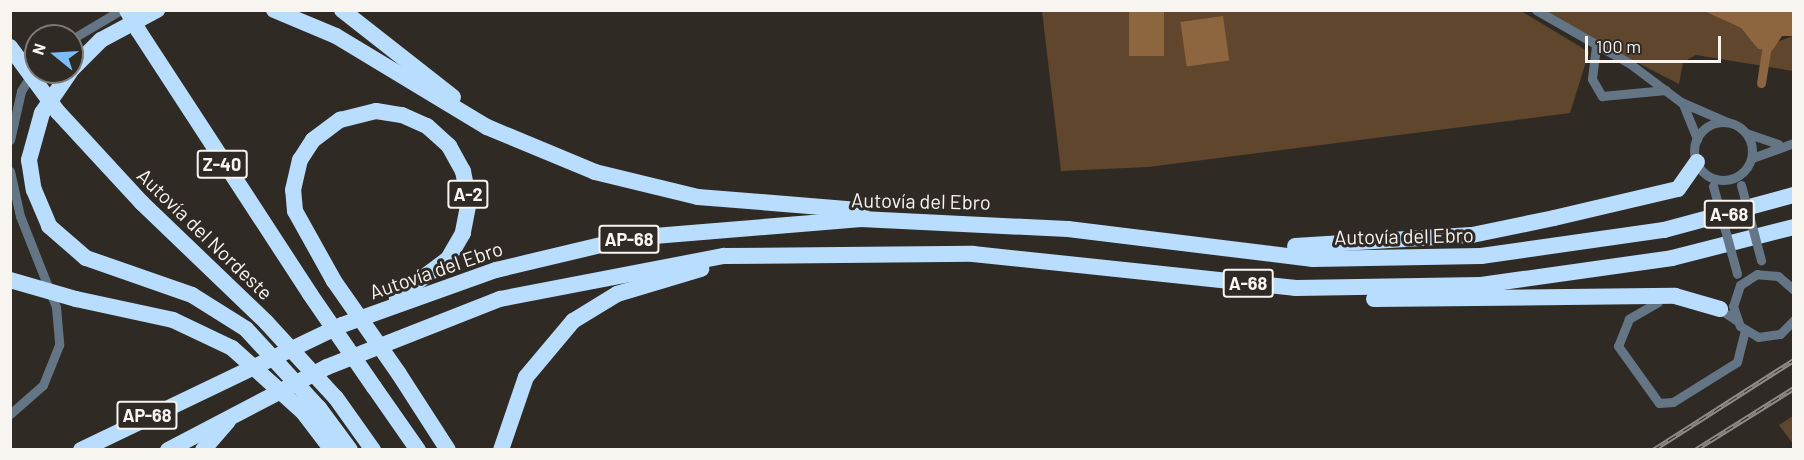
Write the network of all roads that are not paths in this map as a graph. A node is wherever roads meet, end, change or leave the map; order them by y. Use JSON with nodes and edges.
{"nodes":[{"id":1,"x":121,"y":10,"type":"edge"},
{"id":2,"x":127,"y":10,"type":"edge"},
{"id":3,"x":157,"y":10,"type":"edge"},
{"id":4,"x":274,"y":10,"type":"edge"},
{"id":5,"x":342,"y":10,"type":"edge"},
{"id":6,"x":1536,"y":10,"type":"edge"},
{"id":7,"x":84,"y":32,"type":"edge"},
{"id":8,"x":1596,"y":46,"type":"junction"},
{"id":9,"x":10,"y":47,"type":"edge"},
{"id":10,"x":84,"y":57,"type":"edge"},
{"id":11,"x":1620,"y":59,"type":"junction"},
{"id":12,"x":1597,"y":67,"type":"junction"},
{"id":13,"x":25,"y":84,"type":"edge"},
{"id":14,"x":62,"y":84,"type":"edge"},
{"id":15,"x":1666,"y":90,"type":"junction"},
{"id":16,"x":1682,"y":102,"type":"junction"},
{"id":17,"x":1727,"y":122,"type":"junction"},
{"id":18,"x":1746,"y":133,"type":"junction"},
{"id":19,"x":1697,"y":139,"type":"junction"},
{"id":20,"x":10,"y":140,"type":"edge"},
{"id":21,"x":524,"y":143,"type":"junction"},
{"id":22,"x":1794,"y":143,"type":"edge"},
{"id":23,"x":1778,"y":144,"type":"junction"},
{"id":24,"x":1752,"y":158,"type":"junction"},
{"id":25,"x":1696,"y":162,"type":"junction"},
{"id":26,"x":10,"y":171,"type":"edge"},
{"id":27,"x":1742,"y":174,"type":"junction"},
{"id":28,"x":1709,"y":177,"type":"junction"},
{"id":29,"x":1794,"y":195,"type":"edge"},
{"id":30,"x":1794,"y":227,"type":"edge"},
{"id":31,"x":1068,"y":229,"type":"junction"},
{"id":32,"x":1135,"y":237,"type":"junction"},
{"id":33,"x":824,"y":252,"type":"junction"},
{"id":34,"x":1771,"y":273,"type":"junction"},
{"id":35,"x":10,"y":280,"type":"edge"},
{"id":36,"x":1296,"y":288,"type":"junction"},
{"id":37,"x":1737,"y":290,"type":"junction"},
{"id":38,"x":1794,"y":290,"type":"edge"},
{"id":39,"x":1720,"y":309,"type":"junction"},
{"id":40,"x":1794,"y":320,"type":"edge"},
{"id":41,"x":1737,"y":321,"type":"junction"},
{"id":42,"x":1745,"y":330,"type":"junction"},
{"id":43,"x":1780,"y":334,"type":"junction"},
{"id":44,"x":1794,"y":334,"type":"edge"},
{"id":45,"x":214,"y":383,"type":"junction"},
{"id":46,"x":238,"y":410,"type":"junction"},
{"id":47,"x":311,"y":410,"type":"junction"},
{"id":48,"x":10,"y":414,"type":"edge"},
{"id":49,"x":81,"y":450,"type":"edge"},
{"id":50,"x":168,"y":450,"type":"edge"},
{"id":51,"x":203,"y":450,"type":"edge"},
{"id":52,"x":332,"y":450,"type":"edge"},
{"id":53,"x":350,"y":450,"type":"edge"},
{"id":54,"x":373,"y":450,"type":"edge"},
{"id":55,"x":418,"y":450,"type":"edge"},
{"id":56,"x":448,"y":450,"type":"edge"},
{"id":57,"x":501,"y":450,"type":"edge"}],
"edges":[{"from":1,"to":7,"type":"street"},
{"from":2,"to":55,"type":"highway","name":"Autovía del Nordeste","number":"Z-40","bridge":true},
{"from":3,"to":10,"type":"highway"},
{"from":4,"to":21,"type":"highway"},
{"from":5,"to":21,"type":"highway"},
{"from":6,"to":8,"type":"street"},
{"from":8,"to":11,"type":"street"},
{"from":8,"to":12,"type":"street"},
{"from":9,"to":54,"type":"highway","name":"Autovía del Nordeste","bridge":true},
{"from":11,"to":12,"type":"street"},
{"from":11,"to":15,"type":"street"},
{"from":12,"to":15,"type":"street"},
{"from":13,"to":20,"type":"street"},
{"from":14,"to":47,"type":"highway","bridge":true},
{"from":15,"to":16,"type":"street"},
{"from":16,"to":17,"type":"street"},
{"from":16,"to":19,"type":"street"},
{"from":17,"to":18,"type":"street"},
{"from":17,"to":19,"type":"street"},
{"from":18,"to":23,"type":"street"},
{"from":18,"to":24,"type":"street"},
{"from":19,"to":25,"type":"street"},
{"from":21,"to":31,"type":"highway"},
{"from":22,"to":23,"type":"street"},
{"from":23,"to":24,"type":"street"},
{"from":24,"to":27,"type":"street"},
{"from":25,"to":28,"type":"street"},
{"from":25,"to":32,"type":"highway"},
{"from":26,"to":48,"type":"street"},
{"from":27,"to":28,"type":"street"},
{"from":27,"to":34,"type":"street","bridge":true},
{"from":28,"to":37,"type":"street","bridge":true},
{"from":29,"to":32,"type":"highway","name":"Autovía del Ebro","number":"A-68"},
{"from":30,"to":36,"type":"highway","number":"A-68"},
{"from":31,"to":32,"type":"highway","name":"Autovía del Ebro","number":"A-68"},
{"from":31,"to":45,"type":"highway","name":"Autovía del Ebro","number":"AP-68"},
{"from":33,"to":36,"type":"highway","number":"A-68"},
{"from":33,"to":46,"type":"highway","number":"AP-68"},
{"from":33,"to":57,"type":"highway"},
{"from":34,"to":37,"type":"street"},
{"from":34,"to":38,"type":"street"},
{"from":35,"to":47,"type":"highway","bridge":true},
{"from":36,"to":39,"type":"highway"},
{"from":37,"to":41,"type":"street"},
{"from":39,"to":41,"type":"street"},
{"from":39,"to":42,"type":"street"},
{"from":40,"to":43,"type":"street"},
{"from":41,"to":42,"type":"street"},
{"from":42,"to":43,"type":"street"},
{"from":43,"to":44,"type":"street"},
{"from":45,"to":49,"type":"highway","name":"Autovía del Ebro","number":"AP-68"},
{"from":45,"to":56,"type":"highway","number":"A-2","bridge":true},
{"from":46,"to":50,"type":"highway","number":"AP-68"},
{"from":46,"to":51,"type":"highway"},
{"from":47,"to":52,"type":"highway"},
{"from":47,"to":53,"type":"highway"}]}
